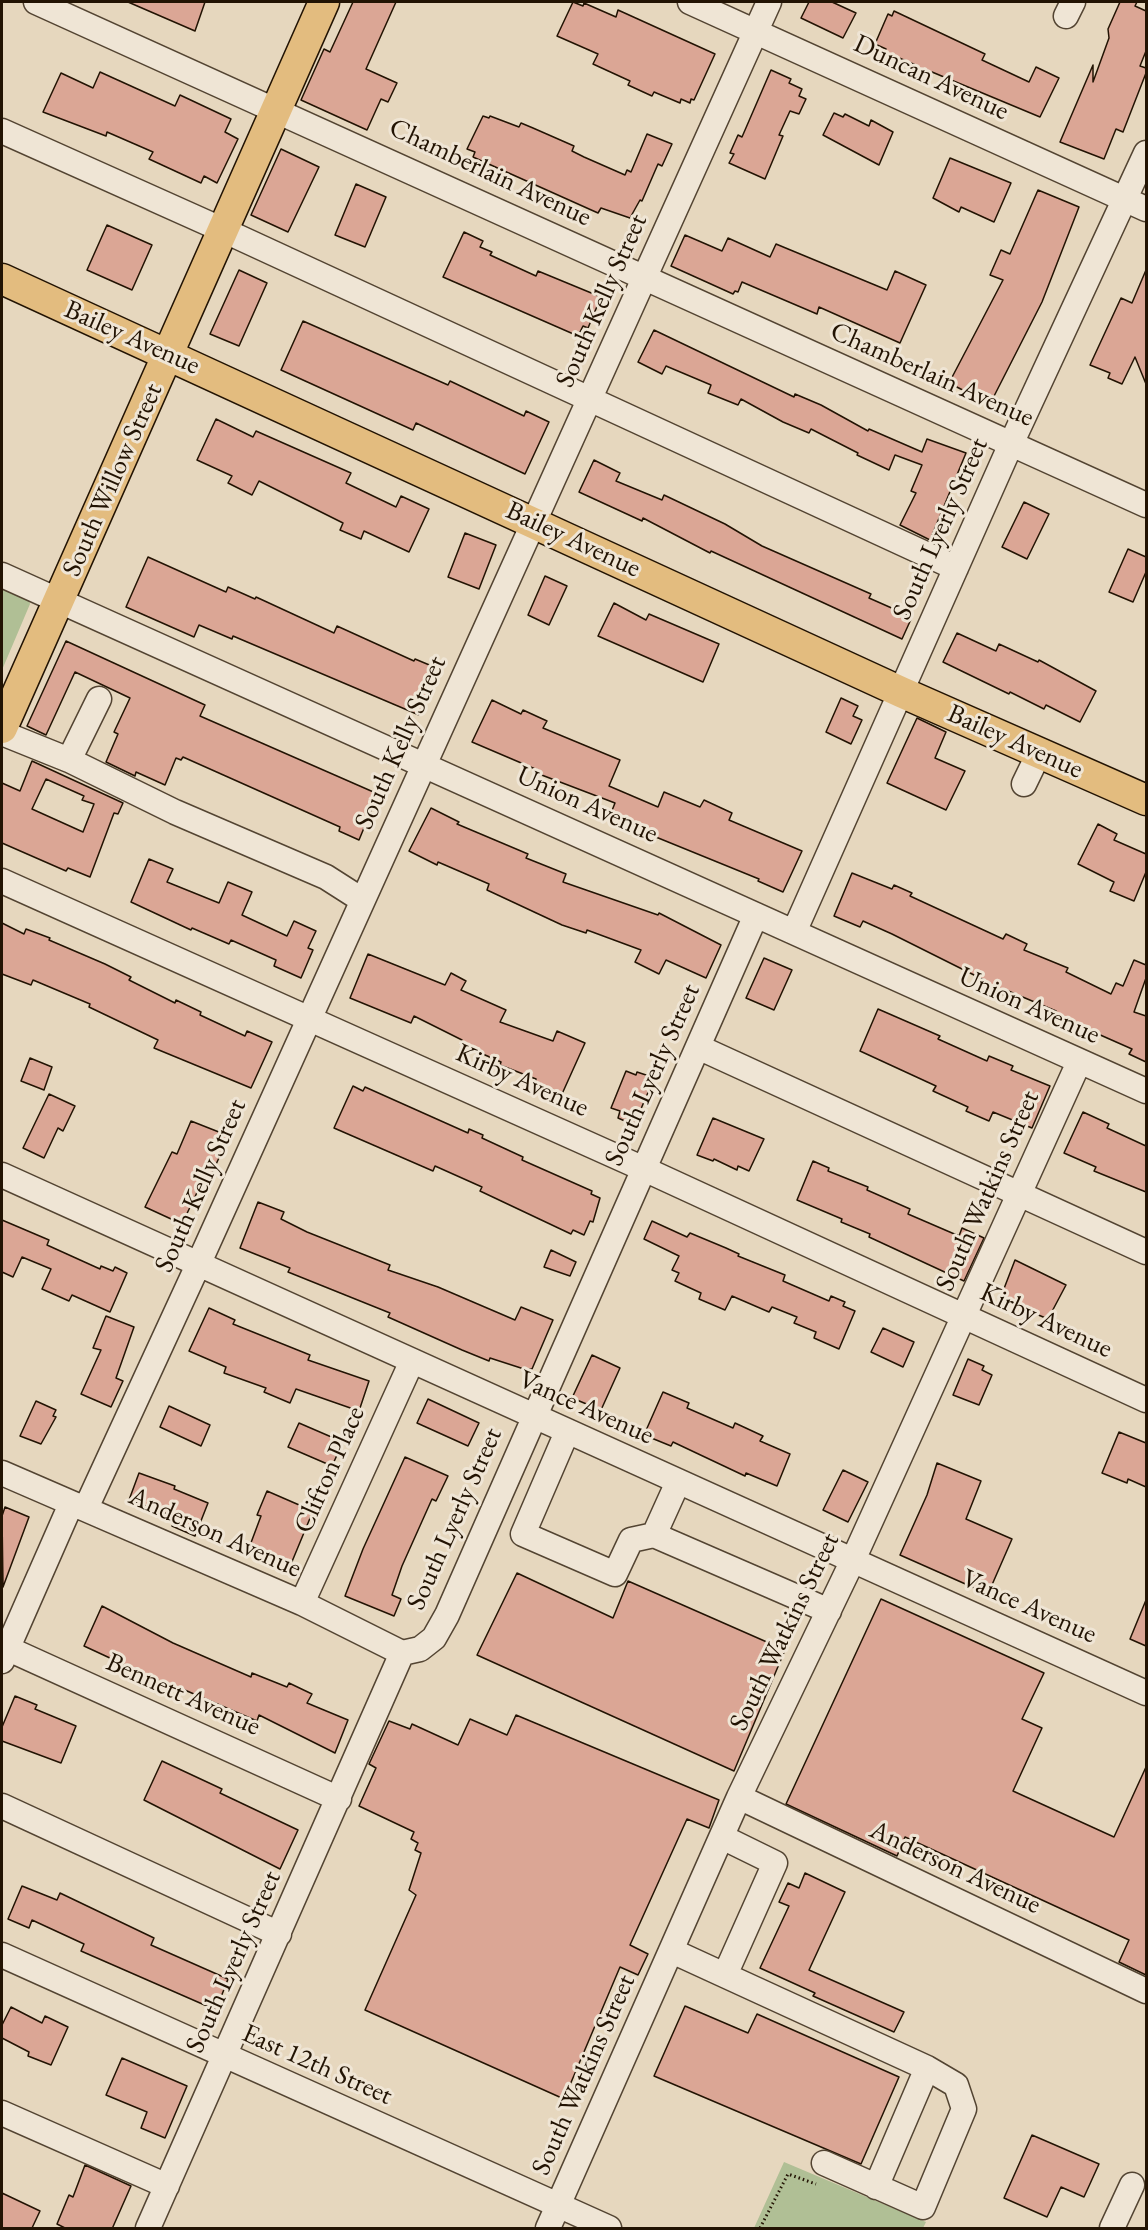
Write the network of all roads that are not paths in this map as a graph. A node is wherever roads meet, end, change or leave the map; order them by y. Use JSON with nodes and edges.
{"nodes":[{"id":1,"x":36,"y":2,"type":"edge"},
{"id":2,"x":324,"y":2,"type":"edge"},
{"id":3,"x":690,"y":2,"type":"edge"},
{"id":4,"x":768,"y":2,"type":"edge"},
{"id":5,"x":755,"y":31,"type":"junction"},
{"id":6,"x":275,"y":108,"type":"junction"},
{"id":7,"x":2,"y":131,"type":"edge"},
{"id":8,"x":1146,"y":153,"type":"edge"},
{"id":9,"x":1136,"y":205,"type":"edge"},
{"id":10,"x":223,"y":230,"type":"junction"},
{"id":11,"x":645,"y":278,"type":"junction"},
{"id":12,"x":2,"y":279,"type":"edge"},
{"id":13,"x":169,"y":354,"type":"junction"},
{"id":14,"x":590,"y":399,"type":"junction"},
{"id":15,"x":1011,"y":444,"type":"junction"},
{"id":16,"x":1146,"y":505,"type":"edge"},
{"id":17,"x":534,"y":522,"type":"junction"},
{"id":18,"x":956,"y":568,"type":"junction"},
{"id":19,"x":2,"y":575,"type":"edge"},
{"id":20,"x":59,"y":601,"type":"junction"},
{"id":21,"x":901,"y":692,"type":"junction"},
{"id":22,"x":99,"y":699,"type":"dead end"},
{"id":23,"x":2,"y":728,"type":"edge"},
{"id":24,"x":2,"y":733,"type":"edge"},
{"id":25,"x":1039,"y":753,"type":"junction"},
{"id":26,"x":69,"y":760,"type":"junction"},
{"id":27,"x":424,"y":765,"type":"junction"},
{"id":28,"x":1024,"y":784,"type":"dead end"},
{"id":29,"x":1146,"y":800,"type":"edge"},
{"id":30,"x":2,"y":881,"type":"edge"},
{"id":31,"x":362,"y":900,"type":"junction"},
{"id":32,"x":756,"y":915,"type":"junction"},
{"id":33,"x":794,"y":932,"type":"junction"},
{"id":34,"x":308,"y":1018,"type":"junction"},
{"id":35,"x":698,"y":1047,"type":"junction"},
{"id":36,"x":1078,"y":1062,"type":"junction"},
{"id":37,"x":1146,"y":1091,"type":"edge"},
{"id":38,"x":645,"y":1170,"type":"junction"},
{"id":39,"x":2,"y":1175,"type":"edge"},
{"id":40,"x":1020,"y":1194,"type":"junction"},
{"id":41,"x":1146,"y":1252,"type":"edge"},
{"id":42,"x":198,"y":1265,"type":"junction"},
{"id":43,"x":965,"y":1317,"type":"junction"},
{"id":44,"x":412,"y":1361,"type":"junction"},
{"id":45,"x":1146,"y":1400,"type":"edge"},
{"id":46,"x":534,"y":1417,"type":"junction"},
{"id":47,"x":567,"y":1432,"type":"junction"},
{"id":48,"x":2,"y":1473,"type":"edge"},
{"id":49,"x":678,"y":1482,"type":"junction"},
{"id":50,"x":78,"y":1506,"type":"junction"},
{"id":51,"x":654,"y":1535,"type":"junction"},
{"id":52,"x":853,"y":1560,"type":"junction"},
{"id":53,"x":302,"y":1603,"type":"junction"},
{"id":54,"x":829,"y":1611,"type":"junction"},
{"id":55,"x":3,"y":1652,"type":"edge"},
{"id":56,"x":402,"y":1653,"type":"junction"},
{"id":57,"x":1146,"y":1694,"type":"edge"},
{"id":58,"x":739,"y":1797,"type":"junction"},
{"id":59,"x":339,"y":1799,"type":"junction"},
{"id":60,"x":2,"y":1806,"type":"edge"},
{"id":61,"x":722,"y":1837,"type":"junction"},
{"id":62,"x":279,"y":1934,"type":"junction"},
{"id":63,"x":672,"y":1951,"type":"junction"},
{"id":64,"x":2,"y":1955,"type":"edge"},
{"id":65,"x":725,"y":1975,"type":"junction"},
{"id":66,"x":1146,"y":1991,"type":"edge"},
{"id":67,"x":225,"y":2056,"type":"junction"},
{"id":68,"x":927,"y":2068,"type":"junction"},
{"id":69,"x":2,"y":2113,"type":"edge"},
{"id":70,"x":824,"y":2163,"type":"dead end"},
{"id":71,"x":1132,"y":2185,"type":"dead end"},
{"id":72,"x":167,"y":2186,"type":"junction"},
{"id":73,"x":876,"y":2187,"type":"junction"},
{"id":74,"x":559,"y":2206,"type":"junction"},
{"id":75,"x":148,"y":2229,"type":"edge"},
{"id":76,"x":548,"y":2229,"type":"edge"},
{"id":77,"x":609,"y":2229,"type":"edge"},
{"id":78,"x":1112,"y":2229,"type":"edge"}],
"edges":[{"from":1,"to":6,"type":"street","name":"Chamberlain Avenue"},
{"from":2,"to":6,"type":"main road","name":"South Willow Street"},
{"from":3,"to":5,"type":"street","name":"Duncan Avenue"},
{"from":4,"to":5,"type":"street","name":"South Kelly Street"},
{"from":5,"to":9,"type":"street","name":"Duncan Avenue"},
{"from":5,"to":11,"type":"street","name":"South Kelly Street"},
{"from":6,"to":10,"type":"main road","name":"South Willow Street"},
{"from":6,"to":11,"type":"street","name":"Chamberlain Avenue"},
{"from":7,"to":10,"type":"street"},
{"from":8,"to":9,"type":"street","name":"South Lyerly Street"},
{"from":9,"to":15,"type":"street","name":"South Lyerly Street"},
{"from":10,"to":13,"type":"main road","name":"South Willow Street"},
{"from":10,"to":14,"type":"street"},
{"from":11,"to":14,"type":"street","name":"South Kelly Street"},
{"from":11,"to":15,"type":"street","name":"Chamberlain Avenue"},
{"from":12,"to":13,"type":"main road","name":"Bailey Avenue"},
{"from":13,"to":17,"type":"main road","name":"Bailey Avenue"},
{"from":13,"to":20,"type":"main road","name":"South Willow Street"},
{"from":14,"to":17,"type":"street","name":"South Kelly Street"},
{"from":14,"to":18,"type":"street"},
{"from":15,"to":16,"type":"street","name":"Chamberlain Avenue"},
{"from":15,"to":18,"type":"street","name":"South Lyerly Street"},
{"from":17,"to":21,"type":"main road","name":"Bailey Avenue"},
{"from":17,"to":27,"type":"street","name":"South Kelly Street"},
{"from":18,"to":21,"type":"street","name":"South Lyerly Street"},
{"from":19,"to":20,"type":"street","name":"Union Avenue"},
{"from":20,"to":23,"type":"main road","name":"South Willow Street"},
{"from":20,"to":27,"type":"street","name":"Union Avenue"},
{"from":21,"to":25,"type":"main road","name":"Bailey Avenue"},
{"from":21,"to":33,"type":"street","name":"South Lyerly Street"},
{"from":22,"to":26,"type":"street"},
{"from":24,"to":26,"type":"street"},
{"from":25,"to":28,"type":"street"},
{"from":25,"to":29,"type":"main road","name":"Bailey Avenue"},
{"from":26,"to":31,"type":"street"},
{"from":27,"to":31,"type":"street","name":"South Kelly Street"},
{"from":27,"to":32,"type":"street","name":"Union Avenue"},
{"from":30,"to":34,"type":"street","name":"Kirby Avenue"},
{"from":31,"to":34,"type":"street","name":"South Kelly Street"},
{"from":32,"to":33,"type":"street","name":"Union Avenue"},
{"from":32,"to":35,"type":"street","name":"South Lyerly Street"},
{"from":33,"to":36,"type":"street","name":"Union Avenue"},
{"from":34,"to":38,"type":"street","name":"Kirby Avenue"},
{"from":34,"to":42,"type":"street","name":"South Kelly Street"},
{"from":35,"to":38,"type":"street","name":"South Lyerly Street"},
{"from":35,"to":40,"type":"street"},
{"from":36,"to":37,"type":"street","name":"Union Avenue"},
{"from":36,"to":40,"type":"street","name":"South Watkins Street"},
{"from":38,"to":43,"type":"street","name":"Kirby Avenue"},
{"from":38,"to":46,"type":"street","name":"South Lyerly Street"},
{"from":39,"to":42,"type":"street","name":"Vance Avenue"},
{"from":40,"to":41,"type":"street"},
{"from":40,"to":43,"type":"street","name":"South Watkins Street"},
{"from":42,"to":44,"type":"street","name":"Vance Avenue"},
{"from":42,"to":50,"type":"street","name":"South Kelly Street"},
{"from":43,"to":45,"type":"street","name":"Kirby Avenue"},
{"from":43,"to":52,"type":"street","name":"South Watkins Street"},
{"from":44,"to":46,"type":"street","name":"Vance Avenue"},
{"from":44,"to":53,"type":"street","name":"Clifton Place"},
{"from":46,"to":47,"type":"street","name":"Vance Avenue"},
{"from":46,"to":56,"type":"street","name":"South Lyerly Street"},
{"from":47,"to":49,"type":"street","name":"Vance Avenue"},
{"from":47,"to":51,"type":"street"},
{"from":48,"to":50,"type":"street","name":"Anderson Avenue"},
{"from":49,"to":51,"type":"street"},
{"from":49,"to":52,"type":"street","name":"Vance Avenue"},
{"from":50,"to":53,"type":"street","name":"Anderson Avenue"},
{"from":50,"to":55,"type":"street","name":"South Kelly Street"},
{"from":51,"to":54,"type":"street"},
{"from":52,"to":54,"type":"street","name":"South Watkins Street"},
{"from":52,"to":57,"type":"street","name":"Vance Avenue"},
{"from":53,"to":56,"type":"street","name":"Anderson Avenue"},
{"from":54,"to":58,"type":"street","name":"South Watkins Street"},
{"from":55,"to":59,"type":"street","name":"Bennett Avenue"},
{"from":56,"to":59,"type":"street","name":"South Lyerly Street"},
{"from":58,"to":61,"type":"street","name":"South Watkins Street"},
{"from":58,"to":66,"type":"street","name":"Anderson Avenue"},
{"from":59,"to":62,"type":"street","name":"South Lyerly Street"},
{"from":60,"to":62,"type":"street"},
{"from":61,"to":63,"type":"street","name":"South Watkins Street"},
{"from":61,"to":65,"type":"street"},
{"from":62,"to":67,"type":"street","name":"South Lyerly Street"},
{"from":63,"to":65,"type":"street"},
{"from":63,"to":74,"type":"street","name":"South Watkins Street"},
{"from":64,"to":67,"type":"street","name":"East 12th Street"},
{"from":65,"to":68,"type":"street"},
{"from":67,"to":72,"type":"street","name":"South Lyerly Street"},
{"from":67,"to":74,"type":"street","name":"East 12th Street"},
{"from":68,"to":73,"type":"street"},
{"from":68,"to":73,"type":"street"},
{"from":69,"to":72,"type":"street"},
{"from":70,"to":73,"type":"street"},
{"from":71,"to":78,"type":"street"},
{"from":72,"to":75,"type":"street","name":"South Lyerly Street"},
{"from":74,"to":76,"type":"street","name":"South Watkins Street"},
{"from":74,"to":77,"type":"street","name":"East 12th Street"}]}
